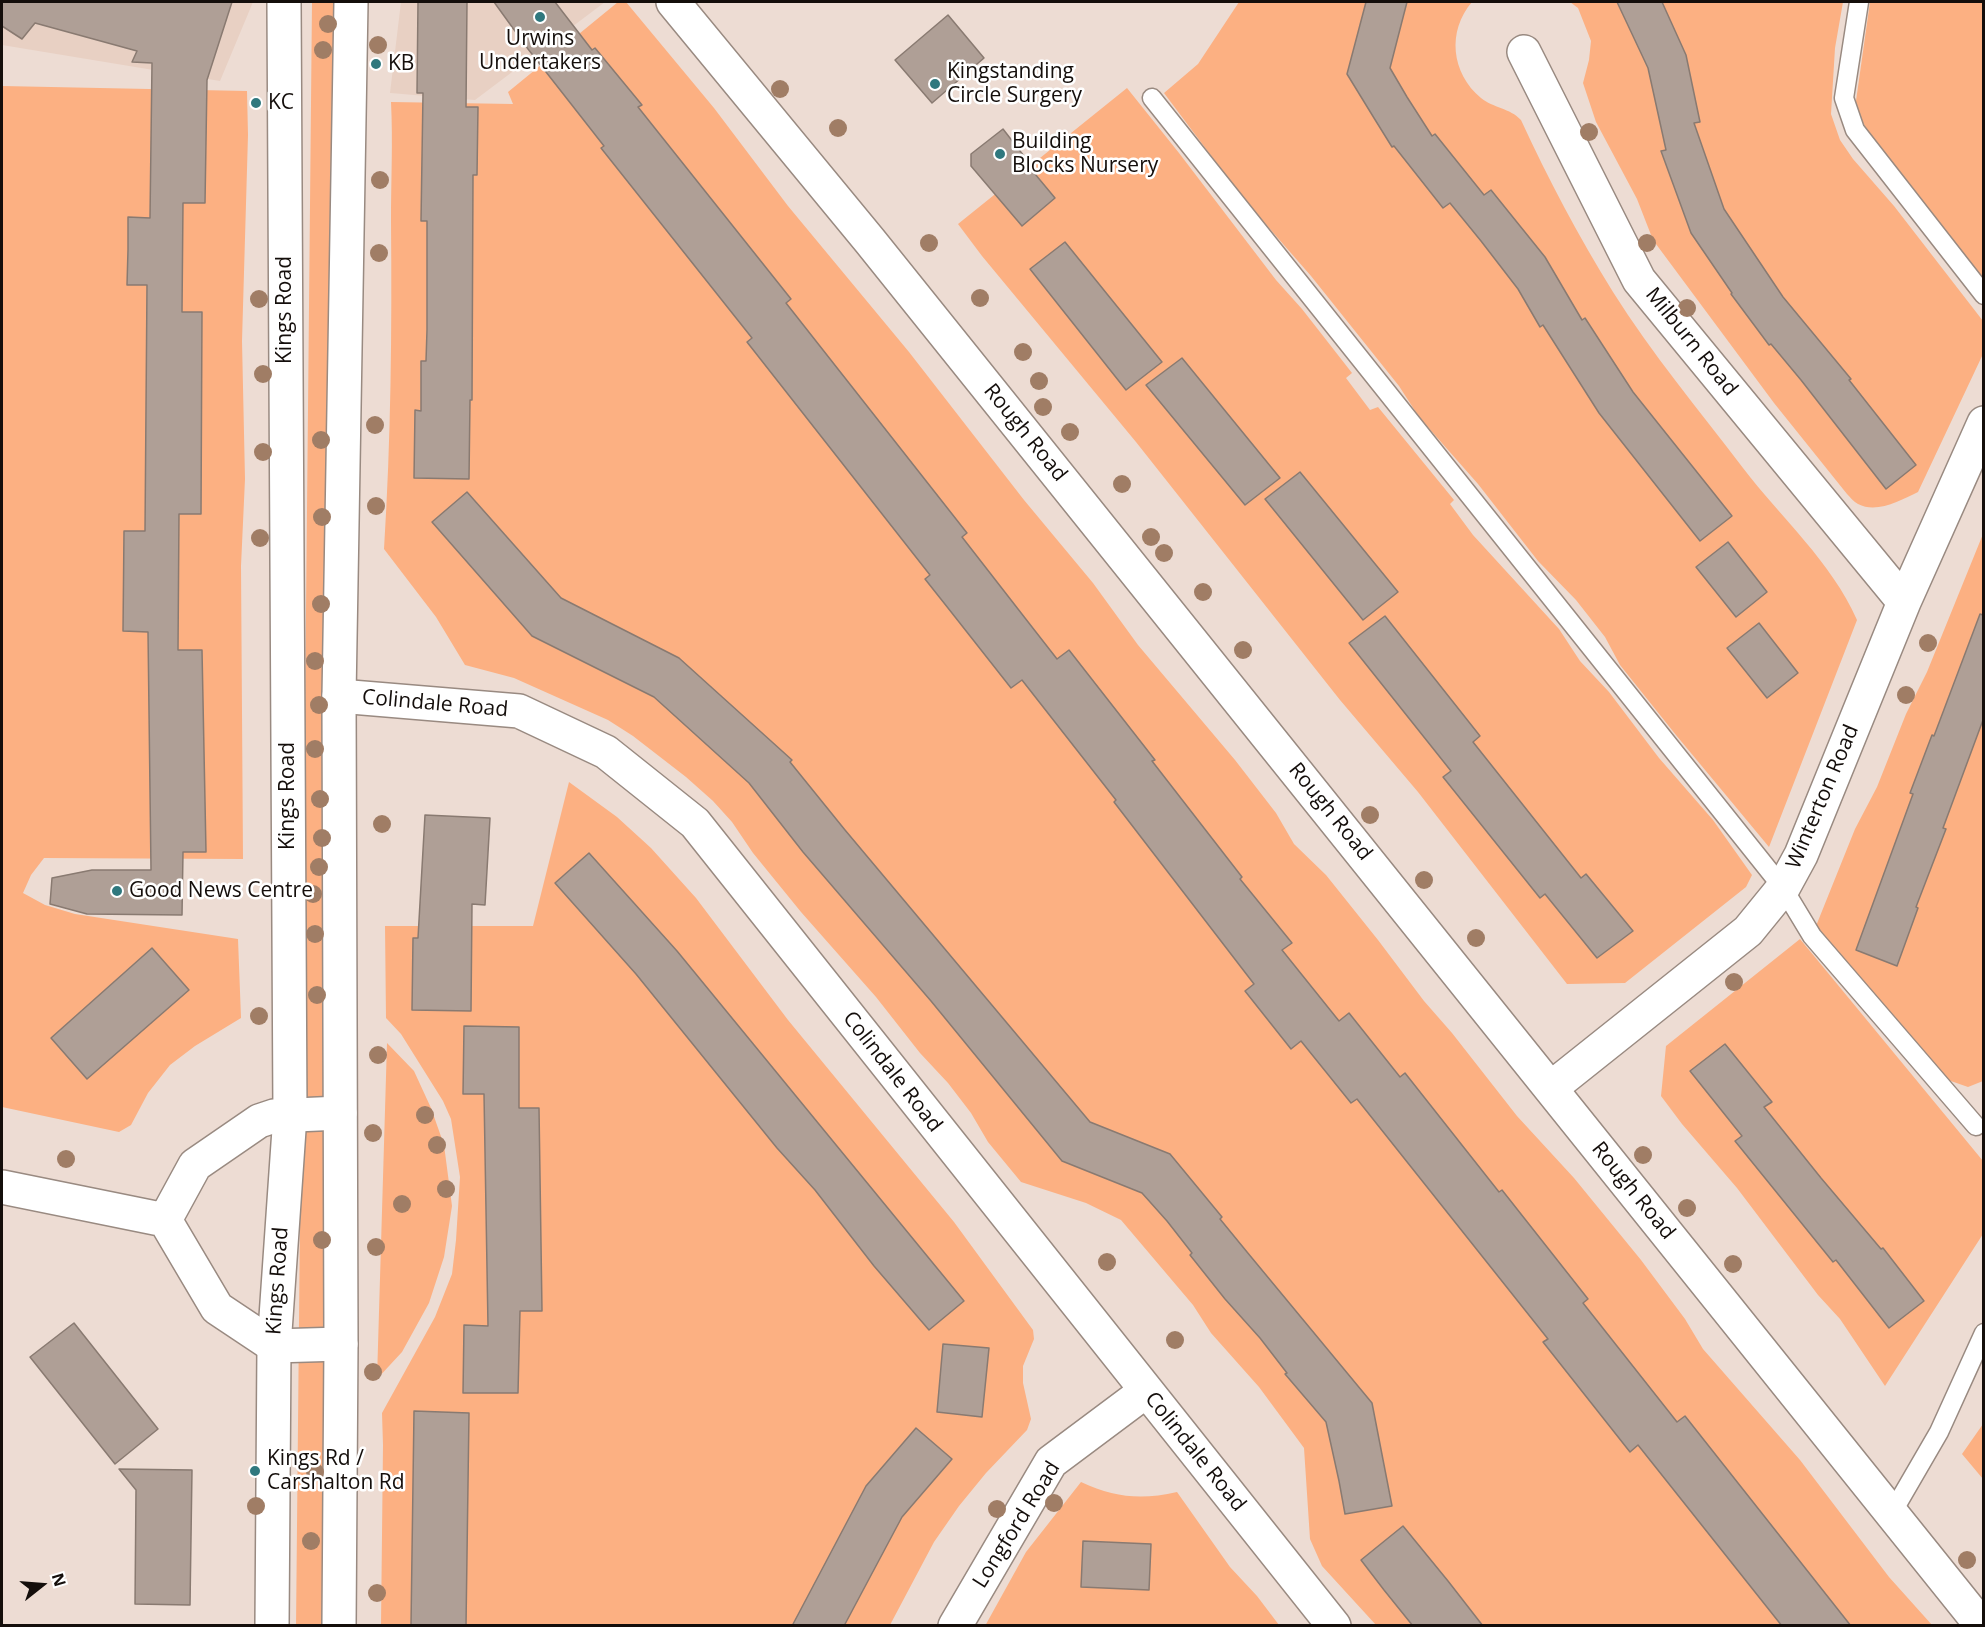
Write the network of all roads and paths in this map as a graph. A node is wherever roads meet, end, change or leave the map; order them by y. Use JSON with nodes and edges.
{"nodes":[{"id":1,"x":284,"y":2,"type":"edge"},
{"id":2,"x":351,"y":2,"type":"edge"},
{"id":3,"x":673,"y":2,"type":"edge"},
{"id":4,"x":1859,"y":2,"type":"edge"},
{"id":5,"x":1524,"y":52,"type":"dead end"},
{"id":6,"x":1152,"y":98,"type":"dead end"},
{"id":7,"x":1983,"y":295,"type":"edge"},
{"id":8,"x":1983,"y":423,"type":"edge"},
{"id":9,"x":1904,"y":602,"type":"junction"},
{"id":10,"x":339,"y":696,"type":"junction"},
{"id":11,"x":1783,"y":888,"type":"junction"},
{"id":12,"x":1551,"y":1088,"type":"junction"},
{"id":13,"x":340,"y":1113,"type":"junction"},
{"id":14,"x":290,"y":1115,"type":"junction"},
{"id":15,"x":1976,"y":1126,"type":"dead end"},
{"id":16,"x":2,"y":1187,"type":"edge"},
{"id":17,"x":165,"y":1220,"type":"junction"},
{"id":18,"x":1983,"y":1333,"type":"edge"},
{"id":19,"x":340,"y":1344,"type":"junction"},
{"id":20,"x":274,"y":1346,"type":"junction"},
{"id":21,"x":1146,"y":1391,"type":"junction"},
{"id":22,"x":1892,"y":1513,"type":"junction"},
{"id":23,"x":272,"y":1626,"type":"edge"},
{"id":24,"x":339,"y":1626,"type":"edge"},
{"id":25,"x":956,"y":1626,"type":"edge"},
{"id":26,"x":1334,"y":1626,"type":"edge"},
{"id":27,"x":1982,"y":1626,"type":"edge"}],
"edges":[{"from":1,"to":14,"type":"street","name":"Kings Road"},
{"from":2,"to":10,"type":"street"},
{"from":3,"to":12,"type":"street","name":"Rough Road"},
{"from":4,"to":7,"type":"lane"},
{"from":5,"to":9,"type":"street","name":"Milburn Road"},
{"from":6,"to":11,"type":"lane"},
{"from":8,"to":9,"type":"street","name":"Winterton Road"},
{"from":9,"to":11,"type":"street","name":"Winterton Road"},
{"from":10,"to":13,"type":"street"},
{"from":10,"to":21,"type":"street","name":"Colindale Road"},
{"from":11,"to":12,"type":"street","name":"Winterton Road"},
{"from":11,"to":15,"type":"lane"},
{"from":12,"to":22,"type":"street","name":"Rough Road"},
{"from":13,"to":14,"type":"street"},
{"from":13,"to":19,"type":"street"},
{"from":14,"to":17,"type":"street"},
{"from":14,"to":20,"type":"street","name":"Kings Road"},
{"from":16,"to":17,"type":"street"},
{"from":17,"to":20,"type":"street"},
{"from":18,"to":22,"type":"lane"},
{"from":19,"to":20,"type":"street"},
{"from":19,"to":24,"type":"street"},
{"from":20,"to":23,"type":"street","name":"Kings Road"},
{"from":21,"to":25,"type":"street","name":"Longford Road"},
{"from":21,"to":26,"type":"street","name":"Colindale Road"},
{"from":22,"to":27,"type":"street","name":"Rough Road"}]}
